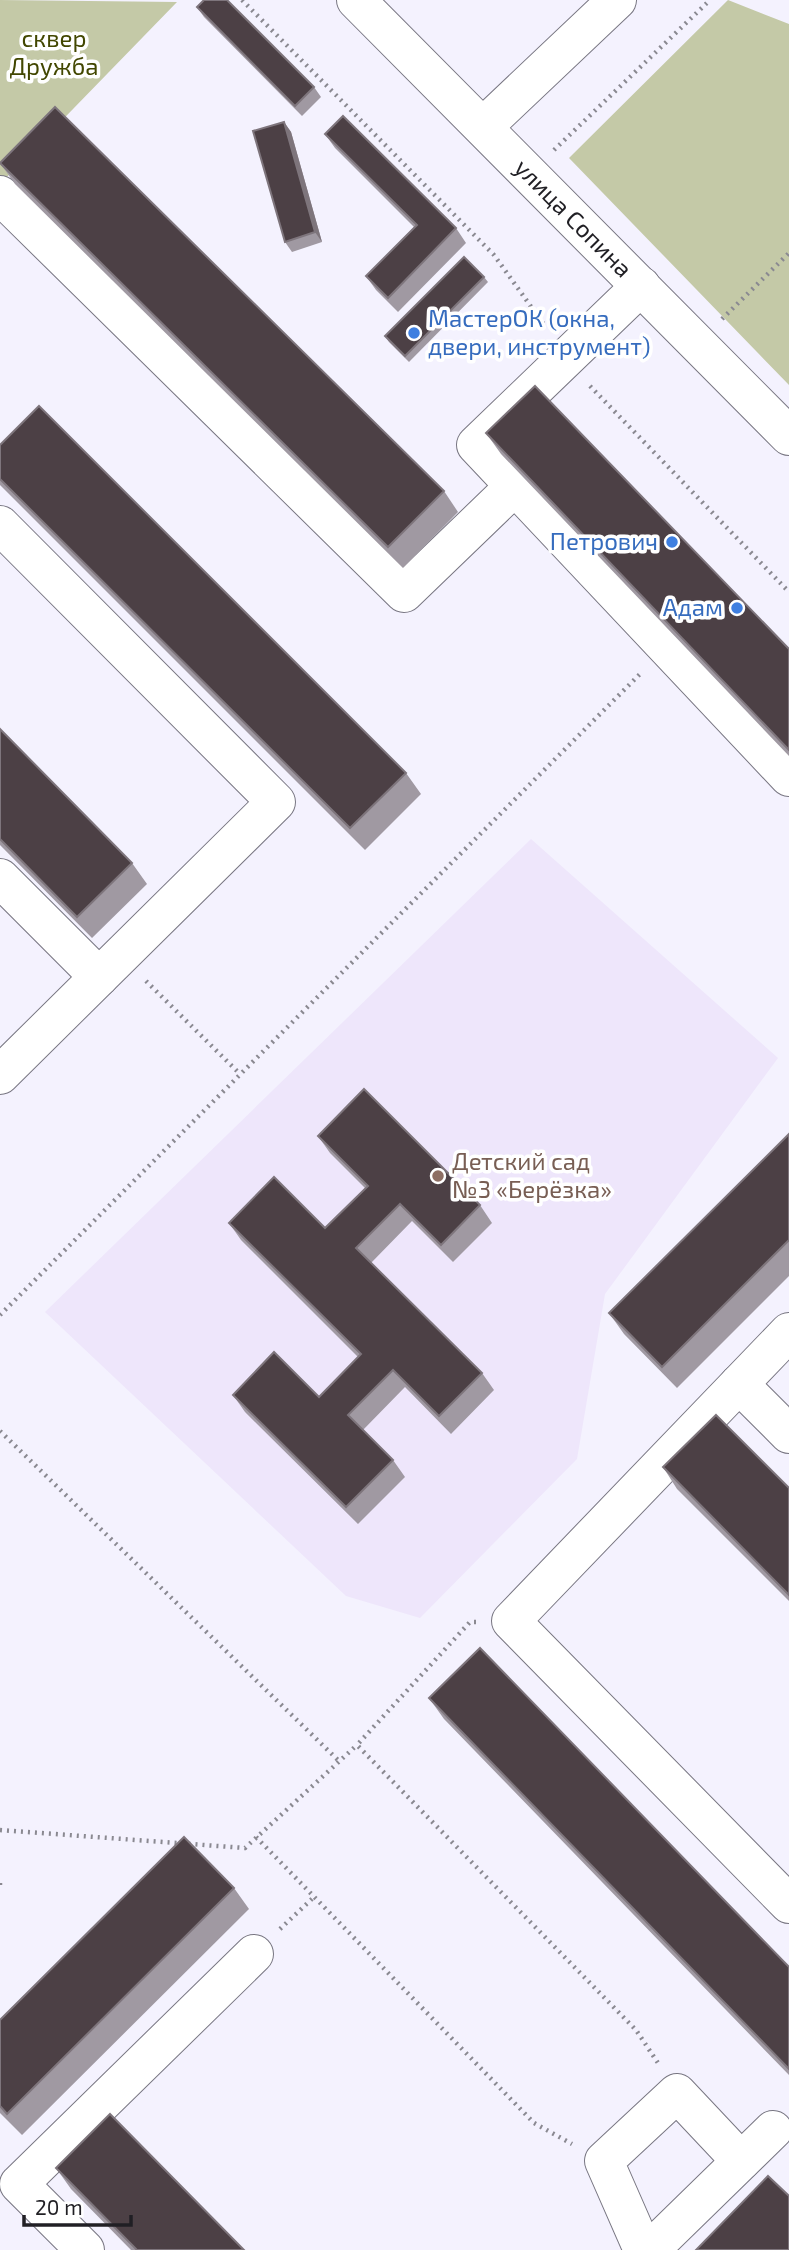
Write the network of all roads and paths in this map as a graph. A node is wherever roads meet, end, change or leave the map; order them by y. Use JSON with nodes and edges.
{"nodes":[{"id":1,"x":242,"y":0,"type":"edge"},
{"id":2,"x":356,"y":0,"type":"edge"},
{"id":3,"x":617,"y":0,"type":"edge"},
{"id":4,"x":710,"y":0,"type":"edge"},
{"id":5,"x":484,"y":126,"type":"junction"},
{"id":6,"x":530,"y":173,"type":"junction"},
{"id":7,"x":0,"y":195,"type":"edge"},
{"id":8,"x":789,"y":253,"type":"edge"},
{"id":9,"x":641,"y":286,"type":"junction"},
{"id":10,"x":698,"y":343,"type":"junction"},
{"id":11,"x":567,"y":357,"type":"junction"},
{"id":12,"x":789,"y":436,"type":"edge"},
{"id":13,"x":514,"y":487,"type":"junction"},
{"id":14,"x":0,"y":525,"type":"edge"},
{"id":15,"x":789,"y":592,"type":"edge"},
{"id":16,"x":666,"y":648,"type":"junction"},
{"id":17,"x":789,"y":777,"type":"edge"},
{"id":18,"x":0,"y":878,"type":"edge"},
{"id":19,"x":110,"y":967,"type":"junction"},
{"id":20,"x":240,"y":1074,"type":"junction"},
{"id":21,"x":0,"y":1075,"type":"edge"},
{"id":22,"x":0,"y":1315,"type":"edge"},
{"id":23,"x":789,"y":1332,"type":"edge"},
{"id":24,"x":739,"y":1384,"type":"junction"},
{"id":25,"x":0,"y":1431,"type":"edge"},
{"id":26,"x":789,"y":1434,"type":"edge"},
{"id":27,"x":511,"y":1621,"type":"junction"},
{"id":28,"x":357,"y":1745,"type":"junction"},
{"id":29,"x":339,"y":1761,"type":"junction"},
{"id":30,"x":0,"y":1830,"type":"edge"},
{"id":31,"x":256,"y":1837,"type":"junction"},
{"id":32,"x":314,"y":1896,"type":"junction"},
{"id":33,"x":789,"y":1904,"type":"edge"},
{"id":34,"x":254,"y":1954,"type":"joint"},
{"id":35,"x":677,"y":2093,"type":"junction"},
{"id":36,"x":773,"y":2130,"type":"dead end"},
{"id":37,"x":604,"y":2161,"type":"junction"},
{"id":38,"x":741,"y":2161,"type":"junction"},
{"id":39,"x":85,"y":2250,"type":"edge"},
{"id":40,"x":643,"y":2250,"type":"edge"},
{"id":41,"x":650,"y":2250,"type":"edge"}],
"edges":[{"from":1,"to":11,"type":"path"},
{"from":2,"to":5,"type":"street","name":"улица Сопина"},
{"from":3,"to":5,"type":"street"},
{"from":4,"to":6,"type":"path"},
{"from":5,"to":6,"type":"street","name":"улица Сопина"},
{"from":6,"to":9,"type":"street","name":"улица Сопина"},
{"from":7,"to":13,"type":"street"},
{"from":8,"to":10,"type":"path"},
{"from":9,"to":10,"type":"street","name":"улица Сопина"},
{"from":9,"to":11,"type":"street"},
{"from":10,"to":12,"type":"street","name":"улица Сопина"},
{"from":11,"to":13,"type":"street"},
{"from":11,"to":15,"type":"path"},
{"from":13,"to":16,"type":"street"},
{"from":14,"to":19,"type":"street"},
{"from":16,"to":17,"type":"street"},
{"from":16,"to":20,"type":"path"},
{"from":18,"to":19,"type":"street"},
{"from":19,"to":20,"type":"path"},
{"from":19,"to":21,"type":"street"},
{"from":20,"to":22,"type":"path"},
{"from":23,"to":24,"type":"street"},
{"from":24,"to":26,"type":"street"},
{"from":24,"to":27,"type":"street"},
{"from":25,"to":29,"type":"path"},
{"from":27,"to":28,"type":"path"},
{"from":27,"to":33,"type":"street"},
{"from":28,"to":29,"type":"path"},
{"from":28,"to":35,"type":"path"},
{"from":29,"to":31,"type":"path"},
{"from":30,"to":31,"type":"path"},
{"from":31,"to":32,"type":"path"},
{"from":32,"to":34,"type":"path"},
{"from":32,"to":37,"type":"path"},
{"from":34,"to":39,"type":"street"},
{"from":35,"to":37,"type":"street"},
{"from":35,"to":38,"type":"street"},
{"from":36,"to":38,"type":"street"},
{"from":37,"to":40,"type":"street"},
{"from":38,"to":41,"type":"street"}]}
